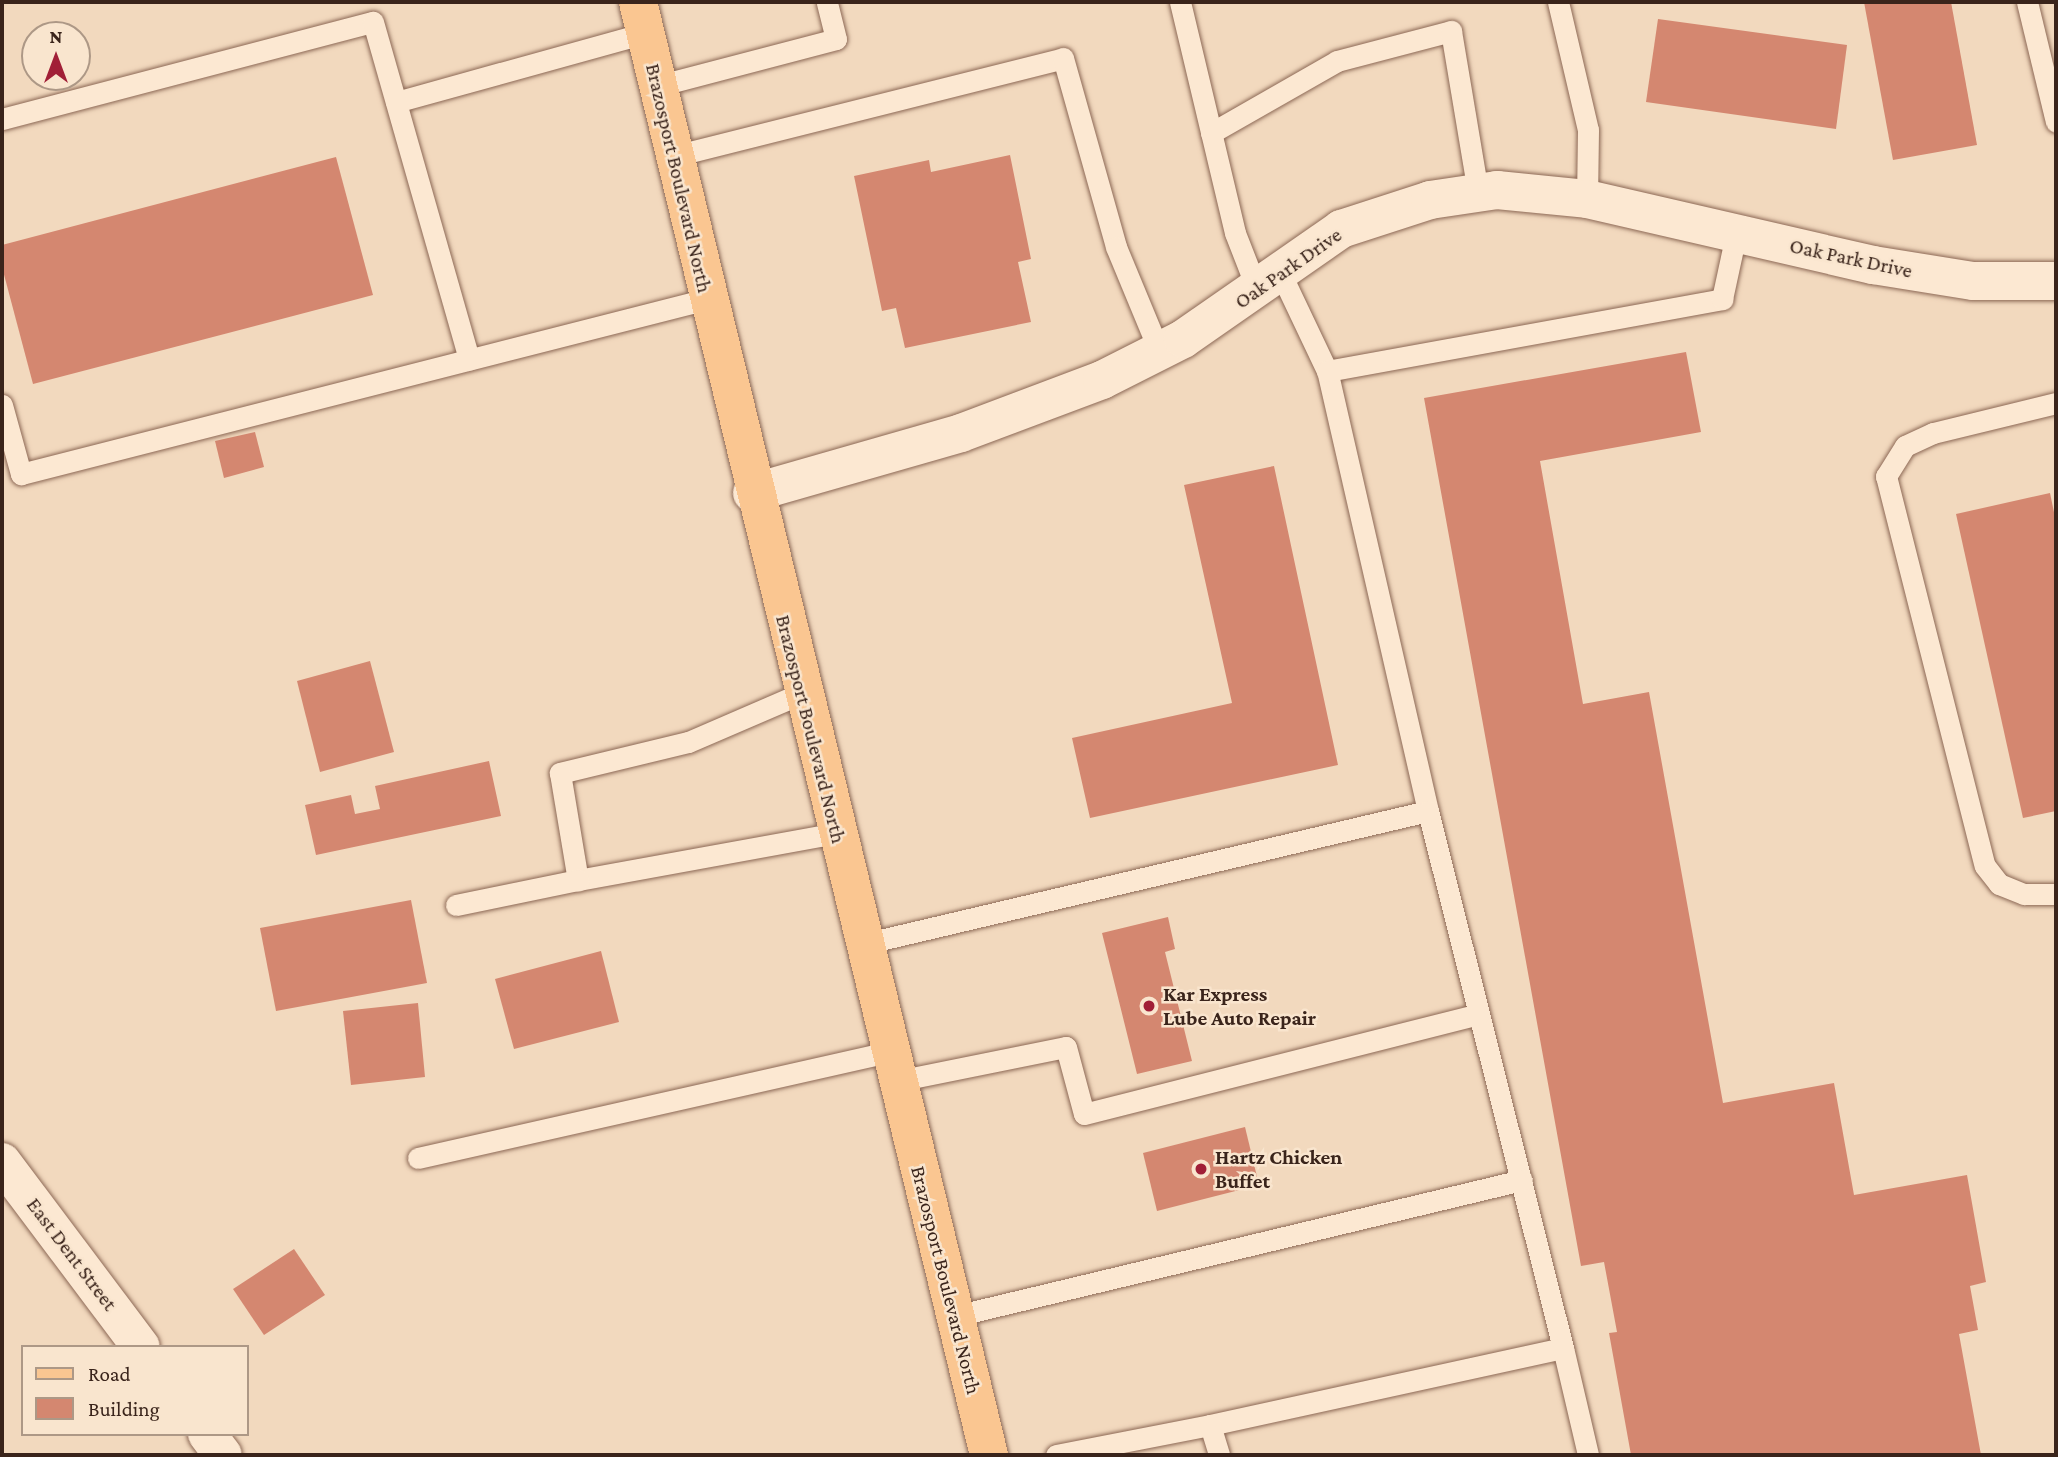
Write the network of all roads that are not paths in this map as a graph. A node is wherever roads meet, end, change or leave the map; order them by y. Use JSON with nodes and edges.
{"nodes":[{"id":1,"x":827,"y":2,"type":"edge"},
{"id":2,"x":1180,"y":2,"type":"edge"},
{"id":3,"x":1558,"y":2,"type":"edge"},
{"id":4,"x":2027,"y":2,"type":"edge"},
{"id":5,"x":641,"y":18,"type":"edge"},
{"id":6,"x":657,"y":86,"type":"junction"},
{"id":7,"x":396,"y":102,"type":"junction"},
{"id":8,"x":2,"y":119,"type":"edge"},
{"id":9,"x":2056,"y":122,"type":"edge"},
{"id":10,"x":1211,"y":133,"type":"junction"},
{"id":11,"x":674,"y":156,"type":"junction"},
{"id":12,"x":1478,"y":193,"type":"junction"},
{"id":13,"x":1587,"y":200,"type":"junction"},
{"id":14,"x":1736,"y":234,"type":"junction"},
{"id":15,"x":2056,"y":281,"type":"edge"},
{"id":16,"x":1269,"y":283,"type":"junction"},
{"id":17,"x":707,"y":299,"type":"junction"},
{"id":18,"x":1159,"y":351,"type":"junction"},
{"id":19,"x":469,"y":360,"type":"junction"},
{"id":20,"x":1327,"y":372,"type":"junction"},
{"id":21,"x":2056,"y":403,"type":"edge"},
{"id":22,"x":2,"y":405,"type":"edge"},
{"id":23,"x":752,"y":493,"type":"junction"},
{"id":24,"x":802,"y":693,"type":"junction"},
{"id":25,"x":1428,"y":811,"type":"junction"},
{"id":26,"x":836,"y":833,"type":"junction"},
{"id":27,"x":578,"y":880,"type":"junction"},
{"id":28,"x":2056,"y":894,"type":"edge"},
{"id":29,"x":456,"y":905,"type":"dead end"},
{"id":30,"x":863,"y":944,"type":"junction"},
{"id":31,"x":1479,"y":1014,"type":"junction"},
{"id":32,"x":893,"y":1066,"type":"junction"},
{"id":33,"x":418,"y":1158,"type":"dead end"},
{"id":34,"x":2,"y":1162,"type":"edge"},
{"id":35,"x":1522,"y":1180,"type":"junction"},
{"id":36,"x":955,"y":1316,"type":"junction"},
{"id":37,"x":139,"y":1345,"type":"edge"},
{"id":38,"x":1563,"y":1348,"type":"junction"},
{"id":39,"x":1210,"y":1425,"type":"junction"},
{"id":40,"x":209,"y":1436,"type":"edge"},
{"id":41,"x":223,"y":1455,"type":"edge"},
{"id":42,"x":989,"y":1455,"type":"edge"},
{"id":43,"x":1056,"y":1455,"type":"edge"},
{"id":44,"x":1219,"y":1455,"type":"edge"},
{"id":45,"x":1588,"y":1455,"type":"edge"}],
"edges":[{"from":1,"to":6,"type":"lane"},
{"from":2,"to":10,"type":"lane"},
{"from":3,"to":13,"type":"lane"},
{"from":4,"to":9,"type":"lane"},
{"from":5,"to":6,"type":"main road","name":"Brazosport Boulevard North"},
{"from":5,"to":7,"type":"lane"},
{"from":6,"to":11,"type":"main road","name":"Brazosport Boulevard North"},
{"from":7,"to":8,"type":"lane"},
{"from":7,"to":19,"type":"lane"},
{"from":10,"to":12,"type":"lane"},
{"from":10,"to":16,"type":"lane"},
{"from":11,"to":17,"type":"main road","name":"Brazosport Boulevard North"},
{"from":11,"to":18,"type":"lane"},
{"from":12,"to":13,"type":"street","name":"Oak Park Drive"},
{"from":12,"to":16,"type":"street","name":"Oak Park Drive"},
{"from":13,"to":14,"type":"street","name":"Oak Park Drive"},
{"from":14,"to":15,"type":"street","name":"Oak Park Drive"},
{"from":14,"to":20,"type":"lane"},
{"from":16,"to":18,"type":"street","name":"Oak Park Drive"},
{"from":16,"to":20,"type":"lane"},
{"from":17,"to":19,"type":"lane"},
{"from":17,"to":23,"type":"main road","name":"Brazosport Boulevard North"},
{"from":18,"to":23,"type":"street","name":"Oak Park Drive"},
{"from":19,"to":22,"type":"lane"},
{"from":20,"to":25,"type":"lane"},
{"from":21,"to":28,"type":"lane"},
{"from":23,"to":24,"type":"main road","name":"Brazosport Boulevard North"},
{"from":24,"to":26,"type":"main road","name":"Brazosport Boulevard North"},
{"from":24,"to":27,"type":"lane"},
{"from":25,"to":30,"type":"lane"},
{"from":25,"to":31,"type":"lane"},
{"from":26,"to":27,"type":"lane"},
{"from":26,"to":30,"type":"main road","name":"Brazosport Boulevard North"},
{"from":27,"to":29,"type":"lane"},
{"from":30,"to":32,"type":"main road","name":"Brazosport Boulevard North"},
{"from":31,"to":32,"type":"lane"},
{"from":31,"to":35,"type":"lane"},
{"from":32,"to":33,"type":"lane"},
{"from":32,"to":36,"type":"main road","name":"Brazosport Boulevard North"},
{"from":34,"to":37,"type":"street","name":"East Dent Street"},
{"from":35,"to":36,"type":"lane"},
{"from":35,"to":38,"type":"lane"},
{"from":36,"to":42,"type":"main road","name":"Brazosport Boulevard North"},
{"from":38,"to":39,"type":"lane"},
{"from":38,"to":45,"type":"lane"},
{"from":39,"to":43,"type":"lane"},
{"from":39,"to":44,"type":"lane"},
{"from":40,"to":41,"type":"street"}]}
